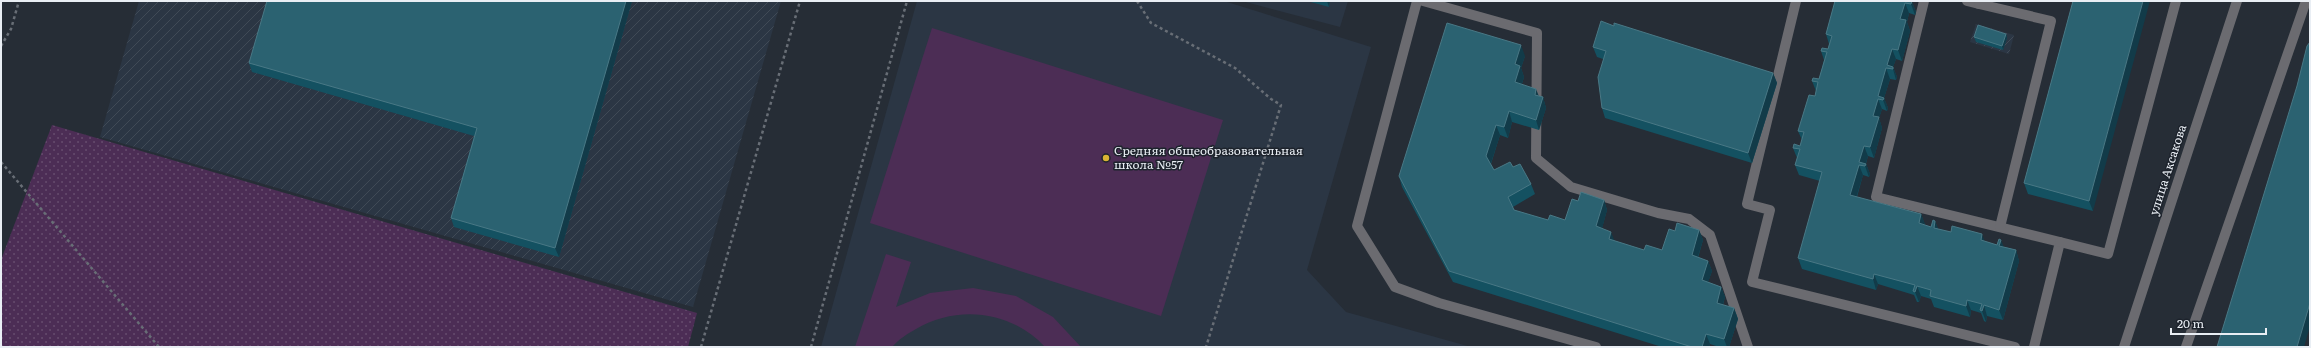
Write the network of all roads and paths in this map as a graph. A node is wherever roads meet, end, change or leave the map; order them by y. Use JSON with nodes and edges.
{"nodes":[{"id":1,"x":19,"y":1,"type":"edge"},
{"id":2,"x":800,"y":1,"type":"edge"},
{"id":3,"x":907,"y":1,"type":"edge"},
{"id":4,"x":1137,"y":1,"type":"edge"},
{"id":5,"x":1417,"y":1,"type":"edge"},
{"id":6,"x":1423,"y":1,"type":"edge"},
{"id":7,"x":1796,"y":1,"type":"edge"},
{"id":8,"x":1924,"y":1,"type":"edge"},
{"id":9,"x":1967,"y":1,"type":"edge"},
{"id":10,"x":2176,"y":1,"type":"edge"},
{"id":11,"x":2236,"y":1,"type":"edge"},
{"id":12,"x":2306,"y":1,"type":"edge"},
{"id":13,"x":1979,"y":2,"type":"edge"},
{"id":14,"x":1,"y":46,"type":"edge"},
{"id":15,"x":1,"y":162,"type":"edge"},
{"id":16,"x":2000,"y":227,"type":"junction"},
{"id":17,"x":2060,"y":242,"type":"junction"},
{"id":18,"x":159,"y":347,"type":"edge"},
{"id":19,"x":701,"y":347,"type":"edge"},
{"id":20,"x":811,"y":347,"type":"edge"},
{"id":21,"x":1206,"y":347,"type":"edge"},
{"id":22,"x":1596,"y":347,"type":"edge"},
{"id":23,"x":1748,"y":347,"type":"edge"},
{"id":24,"x":2015,"y":347,"type":"edge"},
{"id":25,"x":2034,"y":347,"type":"edge"},
{"id":26,"x":2124,"y":347,"type":"edge"},
{"id":27,"x":2186,"y":347,"type":"edge"}],
"edges":[{"from":1,"to":14,"type":"path"},
{"from":2,"to":19,"type":"path"},
{"from":3,"to":20,"type":"path"},
{"from":4,"to":21,"type":"path"},
{"from":5,"to":22,"type":"street"},
{"from":6,"to":23,"type":"street"},
{"from":7,"to":24,"type":"street"},
{"from":8,"to":16,"type":"street"},
{"from":9,"to":13,"type":"street"},
{"from":10,"to":17,"type":"street"},
{"from":11,"to":26,"type":"street","name":"улица Аксакова"},
{"from":12,"to":27,"type":"street"},
{"from":13,"to":16,"type":"street"},
{"from":15,"to":18,"type":"path"},
{"from":16,"to":17,"type":"street"},
{"from":17,"to":25,"type":"street"}]}
